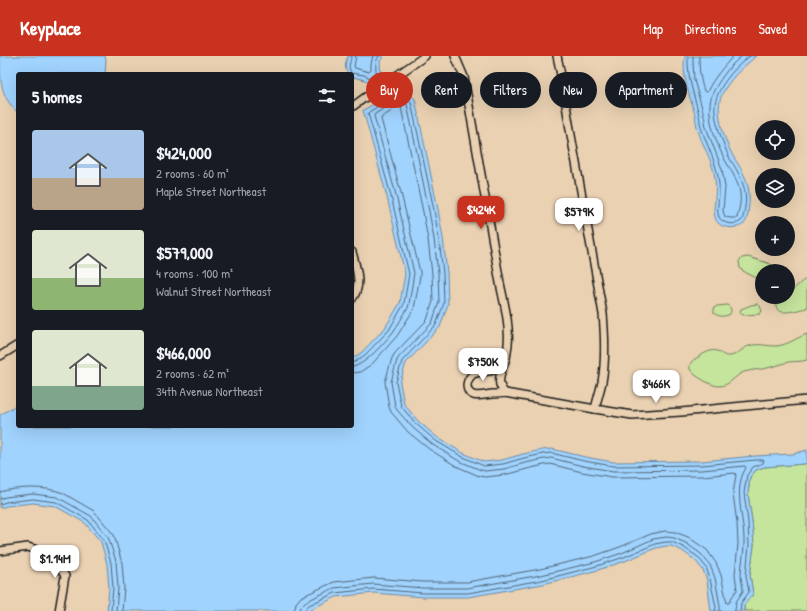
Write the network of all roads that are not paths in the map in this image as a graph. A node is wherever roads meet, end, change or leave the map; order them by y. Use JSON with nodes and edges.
{"nodes":[{"id":1,"x":425,"y":56,"type":"edge"},
{"id":2,"x":455,"y":56,"type":"edge"},
{"id":3,"x":557,"y":56,"type":"edge"},
{"id":4,"x":354,"y":106,"type":"edge"},
{"id":5,"x":354,"y":259,"type":"edge"},
{"id":6,"x":354,"y":296,"type":"edge"},
{"id":7,"x":16,"y":346,"type":"edge"},
{"id":8,"x":0,"y":356,"type":"edge"},
{"id":9,"x":506,"y":357,"type":"junction"},
{"id":10,"x":505,"y":393,"type":"junction"},
{"id":11,"x":807,"y":400,"type":"edge"},
{"id":12,"x":595,"y":409,"type":"junction"},
{"id":13,"x":0,"y":550,"type":"edge"},
{"id":14,"x":59,"y":611,"type":"edge"}],
"edges":[{"from":1,"to":4,"type":"street"},
{"from":2,"to":9,"type":"street"},
{"from":3,"to":12,"type":"street"},
{"from":5,"to":6,"type":"street"},
{"from":7,"to":8,"type":"street"},
{"from":9,"to":10,"type":"street"},
{"from":9,"to":10,"type":"street"},
{"from":10,"to":12,"type":"street"},
{"from":11,"to":12,"type":"street"},
{"from":13,"to":14,"type":"street"}]}
